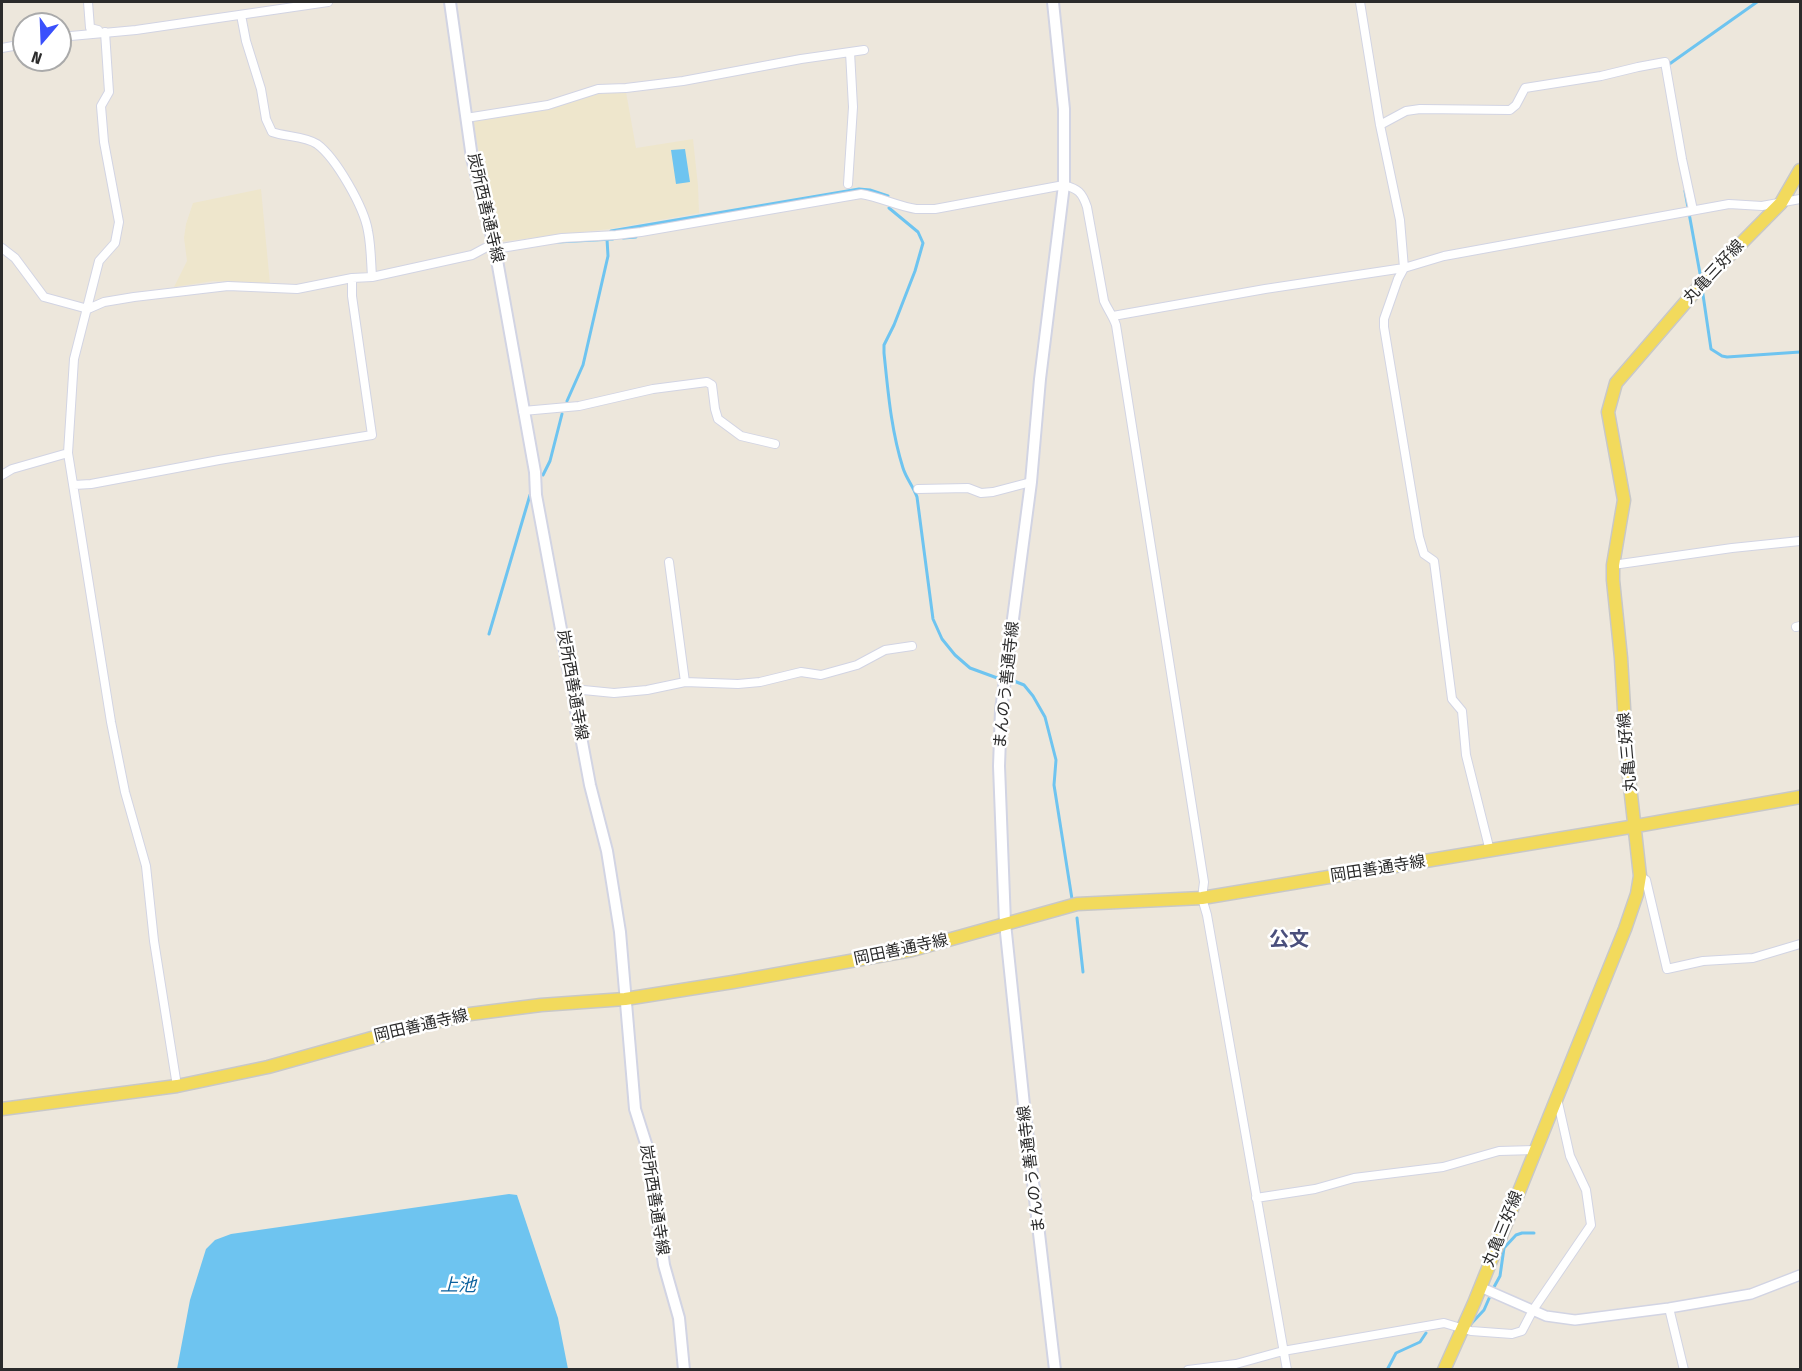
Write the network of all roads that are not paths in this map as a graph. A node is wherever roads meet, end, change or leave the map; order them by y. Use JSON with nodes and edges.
{"nodes":[{"id":1,"x":88,"y":2,"type":"edge"},
{"id":2,"x":328,"y":2,"type":"edge"},
{"id":3,"x":450,"y":2,"type":"edge"},
{"id":4,"x":1053,"y":2,"type":"edge"},
{"id":5,"x":1360,"y":2,"type":"edge"},
{"id":6,"x":241,"y":15,"type":"junction"},
{"id":7,"x":105,"y":32,"type":"junction"},
{"id":8,"x":72,"y":36,"type":"edge"},
{"id":9,"x":864,"y":50,"type":"dead end"},
{"id":10,"x":850,"y":52,"type":"junction"},
{"id":11,"x":466,"y":118,"type":"junction"},
{"id":12,"x":1380,"y":125,"type":"junction"},
{"id":13,"x":1800,"y":170,"type":"edge"},
{"id":14,"x":848,"y":184,"type":"dead end"},
{"id":15,"x":1064,"y":185,"type":"junction"},
{"id":16,"x":1800,"y":199,"type":"edge"},
{"id":17,"x":1781,"y":203,"type":"junction"},
{"id":18,"x":1693,"y":210,"type":"junction"},
{"id":19,"x":2,"y":248,"type":"edge"},
{"id":20,"x":490,"y":249,"type":"junction"},
{"id":21,"x":1404,"y":268,"type":"junction"},
{"id":22,"x":372,"y":277,"type":"junction"},
{"id":23,"x":351,"y":278,"type":"junction"},
{"id":24,"x":88,"y":309,"type":"junction"},
{"id":25,"x":1113,"y":316,"type":"junction"},
{"id":26,"x":523,"y":411,"type":"junction"},
{"id":27,"x":775,"y":444,"type":"dead end"},
{"id":28,"x":68,"y":453,"type":"junction"},
{"id":29,"x":2,"y":475,"type":"edge"},
{"id":30,"x":1031,"y":482,"type":"junction"},
{"id":31,"x":74,"y":485,"type":"junction"},
{"id":32,"x":918,"y":489,"type":"dead end"},
{"id":33,"x":1800,"y":541,"type":"edge"},
{"id":34,"x":669,"y":562,"type":"dead end"},
{"id":35,"x":1613,"y":565,"type":"junction"},
{"id":36,"x":912,"y":646,"type":"dead end"},
{"id":37,"x":685,"y":682,"type":"junction"},
{"id":38,"x":573,"y":689,"type":"junction"},
{"id":39,"x":1800,"y":797,"type":"edge"},
{"id":40,"x":1636,"y":826,"type":"junction"},
{"id":41,"x":1490,"y":851,"type":"junction"},
{"id":42,"x":1640,"y":876,"type":"junction"},
{"id":43,"x":1202,"y":898,"type":"junction"},
{"id":44,"x":1005,"y":923,"type":"junction"},
{"id":45,"x":1800,"y":944,"type":"edge"},
{"id":46,"x":625,"y":999,"type":"junction"},
{"id":47,"x":177,"y":1086,"type":"junction"},
{"id":48,"x":1557,"y":1097,"type":"junction"},
{"id":49,"x":2,"y":1109,"type":"edge"},
{"id":50,"x":1535,"y":1150,"type":"junction"},
{"id":51,"x":1256,"y":1198,"type":"junction"},
{"id":52,"x":1800,"y":1275,"type":"edge"},
{"id":53,"x":1483,"y":1288,"type":"junction"},
{"id":54,"x":1669,"y":1308,"type":"junction"},
{"id":55,"x":1533,"y":1310,"type":"junction"},
{"id":56,"x":1462,"y":1330,"type":"junction"},
{"id":57,"x":1283,"y":1351,"type":"junction"},
{"id":58,"x":684,"y":1370,"type":"edge"},
{"id":59,"x":1055,"y":1370,"type":"edge"},
{"id":60,"x":1188,"y":1370,"type":"edge"},
{"id":61,"x":1287,"y":1370,"type":"edge"},
{"id":62,"x":1444,"y":1370,"type":"edge"},
{"id":63,"x":1684,"y":1370,"type":"edge"}],
"edges":[{"from":1,"to":7,"type":"street"},
{"from":2,"to":6,"type":"street"},
{"from":3,"to":11,"type":"main road","name":"炭所西善通寺線"},
{"from":4,"to":15,"type":"main road","name":"まんのう善通寺線"},
{"from":5,"to":12,"type":"street"},
{"from":6,"to":7,"type":"street"},
{"from":6,"to":22,"type":"street"},
{"from":7,"to":8,"type":"street"},
{"from":7,"to":24,"type":"street"},
{"from":9,"to":10,"type":"street"},
{"from":10,"to":11,"type":"street"},
{"from":10,"to":14,"type":"street"},
{"from":11,"to":20,"type":"main road","name":"炭所西善通寺線"},
{"from":12,"to":18,"type":"street"},
{"from":12,"to":21,"type":"street"},
{"from":13,"to":17,"type":"main road","name":"丸亀三好線"},
{"from":15,"to":20,"type":"street"},
{"from":15,"to":25,"type":"street"},
{"from":15,"to":30,"type":"main road","name":"まんのう善通寺線"},
{"from":16,"to":17,"type":"street"},
{"from":17,"to":18,"type":"street"},
{"from":17,"to":35,"type":"main road","name":"丸亀三好線"},
{"from":18,"to":21,"type":"street"},
{"from":19,"to":24,"type":"street"},
{"from":20,"to":22,"type":"street"},
{"from":20,"to":26,"type":"main road","name":"炭所西善通寺線"},
{"from":21,"to":25,"type":"street"},
{"from":21,"to":41,"type":"street"},
{"from":22,"to":23,"type":"street"},
{"from":23,"to":24,"type":"street"},
{"from":23,"to":31,"type":"street"},
{"from":24,"to":28,"type":"street"},
{"from":25,"to":43,"type":"street"},
{"from":26,"to":27,"type":"street"},
{"from":26,"to":38,"type":"main road","name":"炭所西善通寺線"},
{"from":28,"to":29,"type":"street"},
{"from":28,"to":31,"type":"street"},
{"from":30,"to":32,"type":"street"},
{"from":30,"to":44,"type":"main road","name":"まんのう善通寺線"},
{"from":31,"to":47,"type":"street"},
{"from":33,"to":35,"type":"street"},
{"from":34,"to":37,"type":"street"},
{"from":35,"to":40,"type":"main road","name":"丸亀三好線"},
{"from":36,"to":37,"type":"street"},
{"from":37,"to":38,"type":"street"},
{"from":38,"to":46,"type":"main road","name":"炭所西善通寺線"},
{"from":39,"to":40,"type":"main road","name":"岡田善通寺線"},
{"from":40,"to":41,"type":"main road","name":"岡田善通寺線"},
{"from":40,"to":42,"type":"main road","name":"丸亀三好線"},
{"from":41,"to":43,"type":"main road","name":"岡田善通寺線"},
{"from":42,"to":45,"type":"street"},
{"from":42,"to":48,"type":"main road","name":"丸亀三好線"},
{"from":43,"to":44,"type":"main road","name":"岡田善通寺線"},
{"from":43,"to":51,"type":"street"},
{"from":44,"to":46,"type":"main road","name":"岡田善通寺線"},
{"from":44,"to":59,"type":"main road","name":"まんのう善通寺線"},
{"from":46,"to":47,"type":"main road","name":"岡田善通寺線"},
{"from":46,"to":58,"type":"main road","name":"炭所西善通寺線"},
{"from":47,"to":49,"type":"main road","name":"岡田善通寺線"},
{"from":48,"to":50,"type":"main road","name":"丸亀三好線"},
{"from":48,"to":55,"type":"street"},
{"from":50,"to":51,"type":"street"},
{"from":50,"to":53,"type":"main road","name":"丸亀三好線"},
{"from":51,"to":57,"type":"street"},
{"from":52,"to":54,"type":"street"},
{"from":53,"to":55,"type":"street"},
{"from":53,"to":56,"type":"main road","name":"丸亀三好線"},
{"from":54,"to":55,"type":"street"},
{"from":54,"to":63,"type":"street"},
{"from":55,"to":56,"type":"street"},
{"from":56,"to":57,"type":"street"},
{"from":56,"to":62,"type":"main road","name":"丸亀三好線"},
{"from":57,"to":60,"type":"street"},
{"from":57,"to":61,"type":"street"}]}
